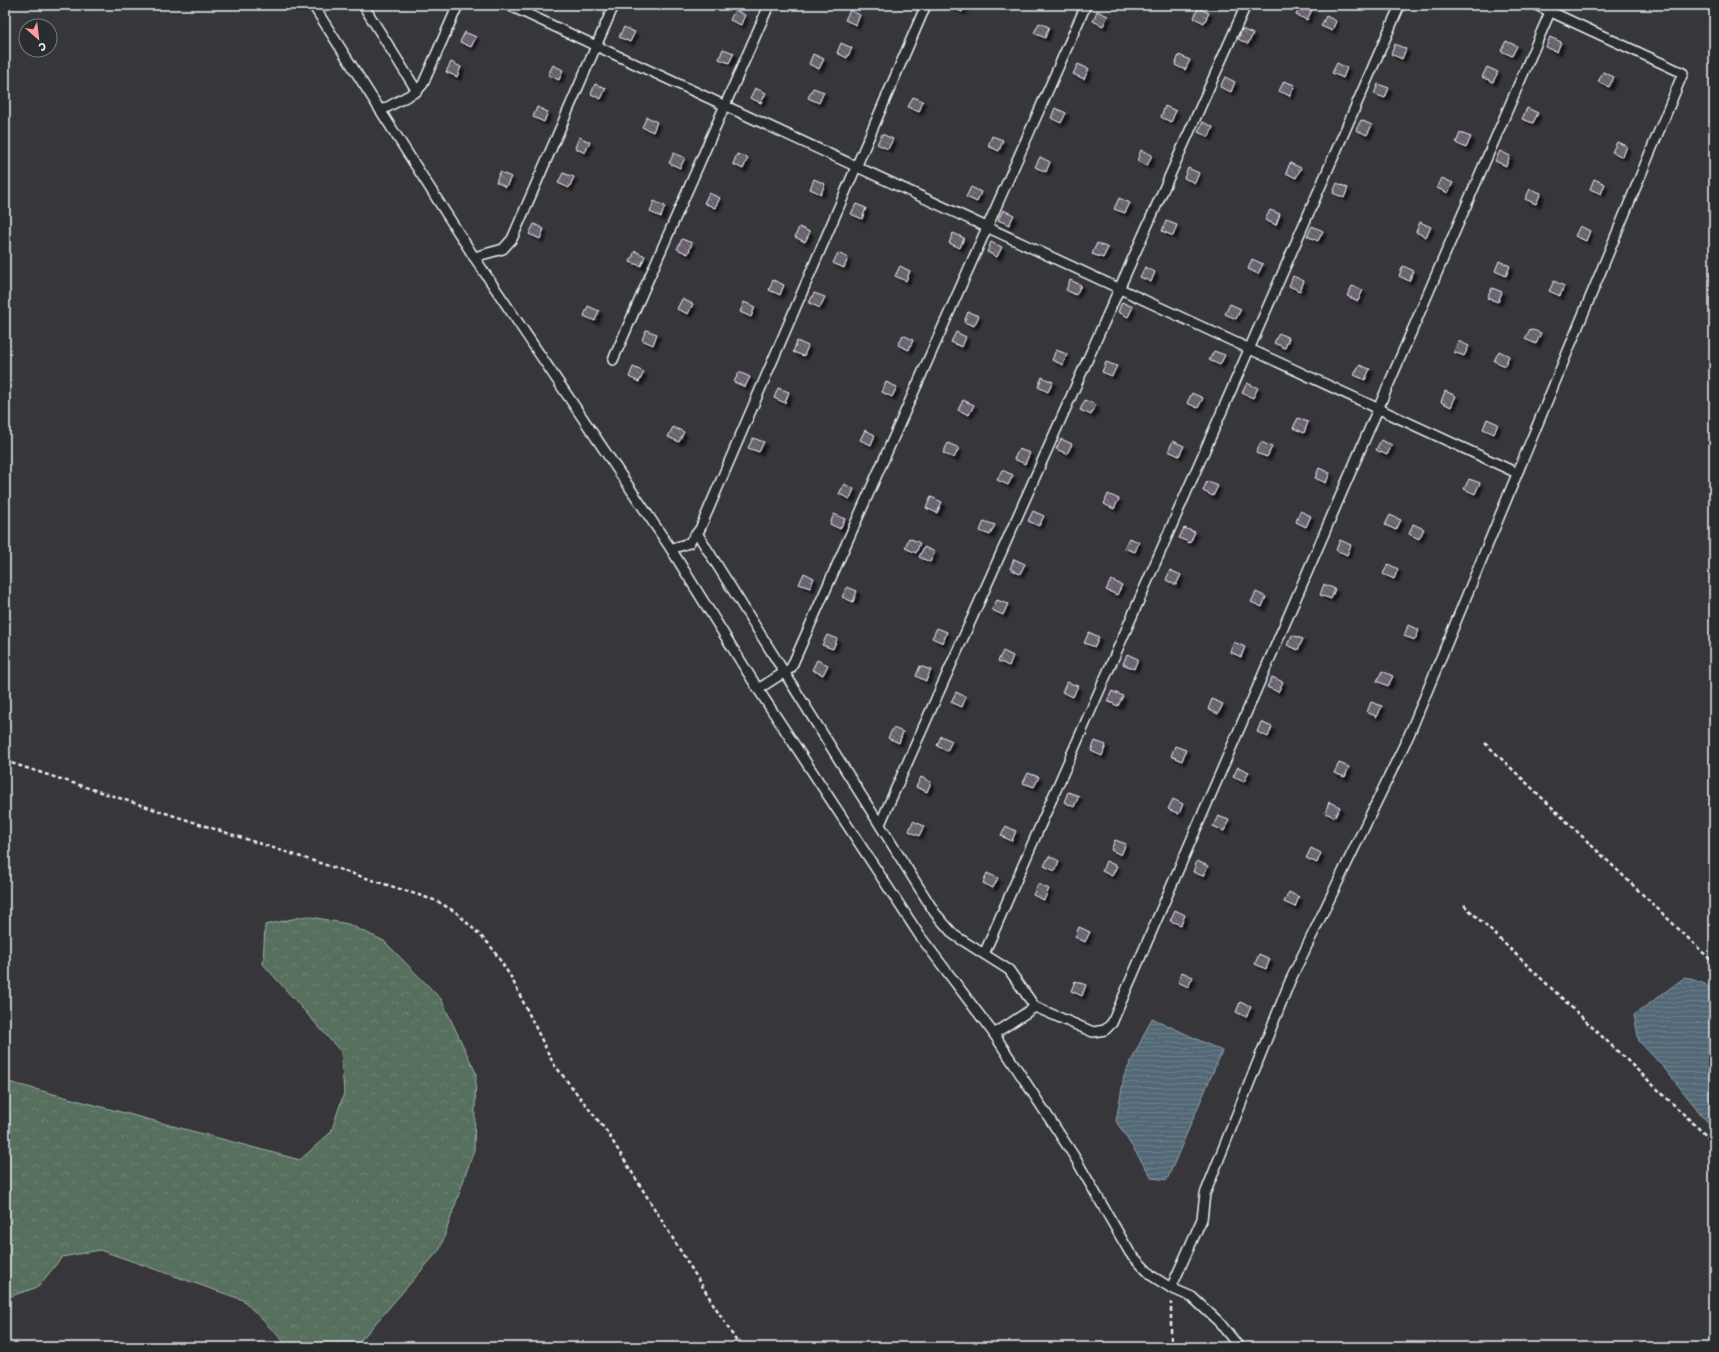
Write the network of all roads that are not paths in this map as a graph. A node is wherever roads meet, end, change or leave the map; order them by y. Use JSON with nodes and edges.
{"nodes":[{"id":1,"x":313,"y":5,"type":"edge"},
{"id":2,"x":363,"y":5,"type":"edge"},
{"id":3,"x":458,"y":5,"type":"edge"},
{"id":4,"x":508,"y":5,"type":"edge"},
{"id":5,"x":614,"y":5,"type":"edge"},
{"id":6,"x":769,"y":5,"type":"edge"},
{"id":7,"x":926,"y":5,"type":"edge"},
{"id":8,"x":1086,"y":5,"type":"edge"},
{"id":9,"x":1246,"y":5,"type":"edge"},
{"id":10,"x":1400,"y":5,"type":"edge"},
{"id":11,"x":1536,"y":5,"type":"edge"},
{"id":12,"x":1550,"y":12,"type":"junction"},
{"id":13,"x":596,"y":46,"type":"junction"},
{"id":14,"x":417,"y":91,"type":"junction"},
{"id":15,"x":725,"y":106,"type":"junction"},
{"id":16,"x":382,"y":110,"type":"junction"},
{"id":17,"x":856,"y":166,"type":"junction"},
{"id":18,"x":987,"y":227,"type":"junction"},
{"id":19,"x":474,"y":257,"type":"junction"},
{"id":20,"x":1119,"y":288,"type":"junction"},
{"id":21,"x":1250,"y":349,"type":"junction"},
{"id":22,"x":613,"y":360,"type":"dead end"},
{"id":23,"x":1377,"y":408,"type":"junction"},
{"id":24,"x":1517,"y":473,"type":"junction"},
{"id":25,"x":696,"y":534,"type":"junction"},
{"id":26,"x":671,"y":549,"type":"junction"},
{"id":27,"x":784,"y":673,"type":"junction"},
{"id":28,"x":758,"y":689,"type":"junction"},
{"id":29,"x":880,"y":824,"type":"junction"},
{"id":30,"x":984,"y":954,"type":"junction"},
{"id":31,"x":1036,"y":1007,"type":"junction"},
{"id":32,"x":994,"y":1034,"type":"junction"},
{"id":33,"x":1171,"y":1288,"type":"junction"},
{"id":34,"x":1239,"y":1347,"type":"edge"}],
"edges":[{"from":1,"to":16,"type":"lane"},
{"from":2,"to":14,"type":"lane"},
{"from":3,"to":14,"type":"lane"},
{"from":4,"to":13,"type":"lane"},
{"from":5,"to":13,"type":"lane"},
{"from":6,"to":15,"type":"lane"},
{"from":7,"to":17,"type":"lane"},
{"from":8,"to":18,"type":"lane"},
{"from":9,"to":20,"type":"lane"},
{"from":10,"to":21,"type":"lane"},
{"from":11,"to":12,"type":"lane"},
{"from":12,"to":23,"type":"lane"},
{"from":12,"to":24,"type":"lane"},
{"from":13,"to":15,"type":"lane"},
{"from":13,"to":19,"type":"lane"},
{"from":14,"to":16,"type":"lane"},
{"from":15,"to":17,"type":"lane"},
{"from":15,"to":22,"type":"lane"},
{"from":16,"to":19,"type":"lane"},
{"from":17,"to":18,"type":"lane"},
{"from":17,"to":25,"type":"lane"},
{"from":18,"to":20,"type":"lane"},
{"from":18,"to":27,"type":"lane"},
{"from":19,"to":26,"type":"lane"},
{"from":20,"to":21,"type":"lane"},
{"from":20,"to":29,"type":"lane"},
{"from":21,"to":23,"type":"lane"},
{"from":21,"to":30,"type":"lane"},
{"from":23,"to":24,"type":"lane"},
{"from":23,"to":31,"type":"lane"},
{"from":24,"to":33,"type":"lane"},
{"from":25,"to":26,"type":"lane"},
{"from":25,"to":27,"type":"lane"},
{"from":26,"to":28,"type":"lane"},
{"from":27,"to":28,"type":"lane"},
{"from":27,"to":29,"type":"lane"},
{"from":28,"to":32,"type":"lane"},
{"from":29,"to":30,"type":"lane"},
{"from":30,"to":31,"type":"lane"},
{"from":31,"to":32,"type":"lane"},
{"from":32,"to":33,"type":"lane"},
{"from":33,"to":34,"type":"lane"}]}
